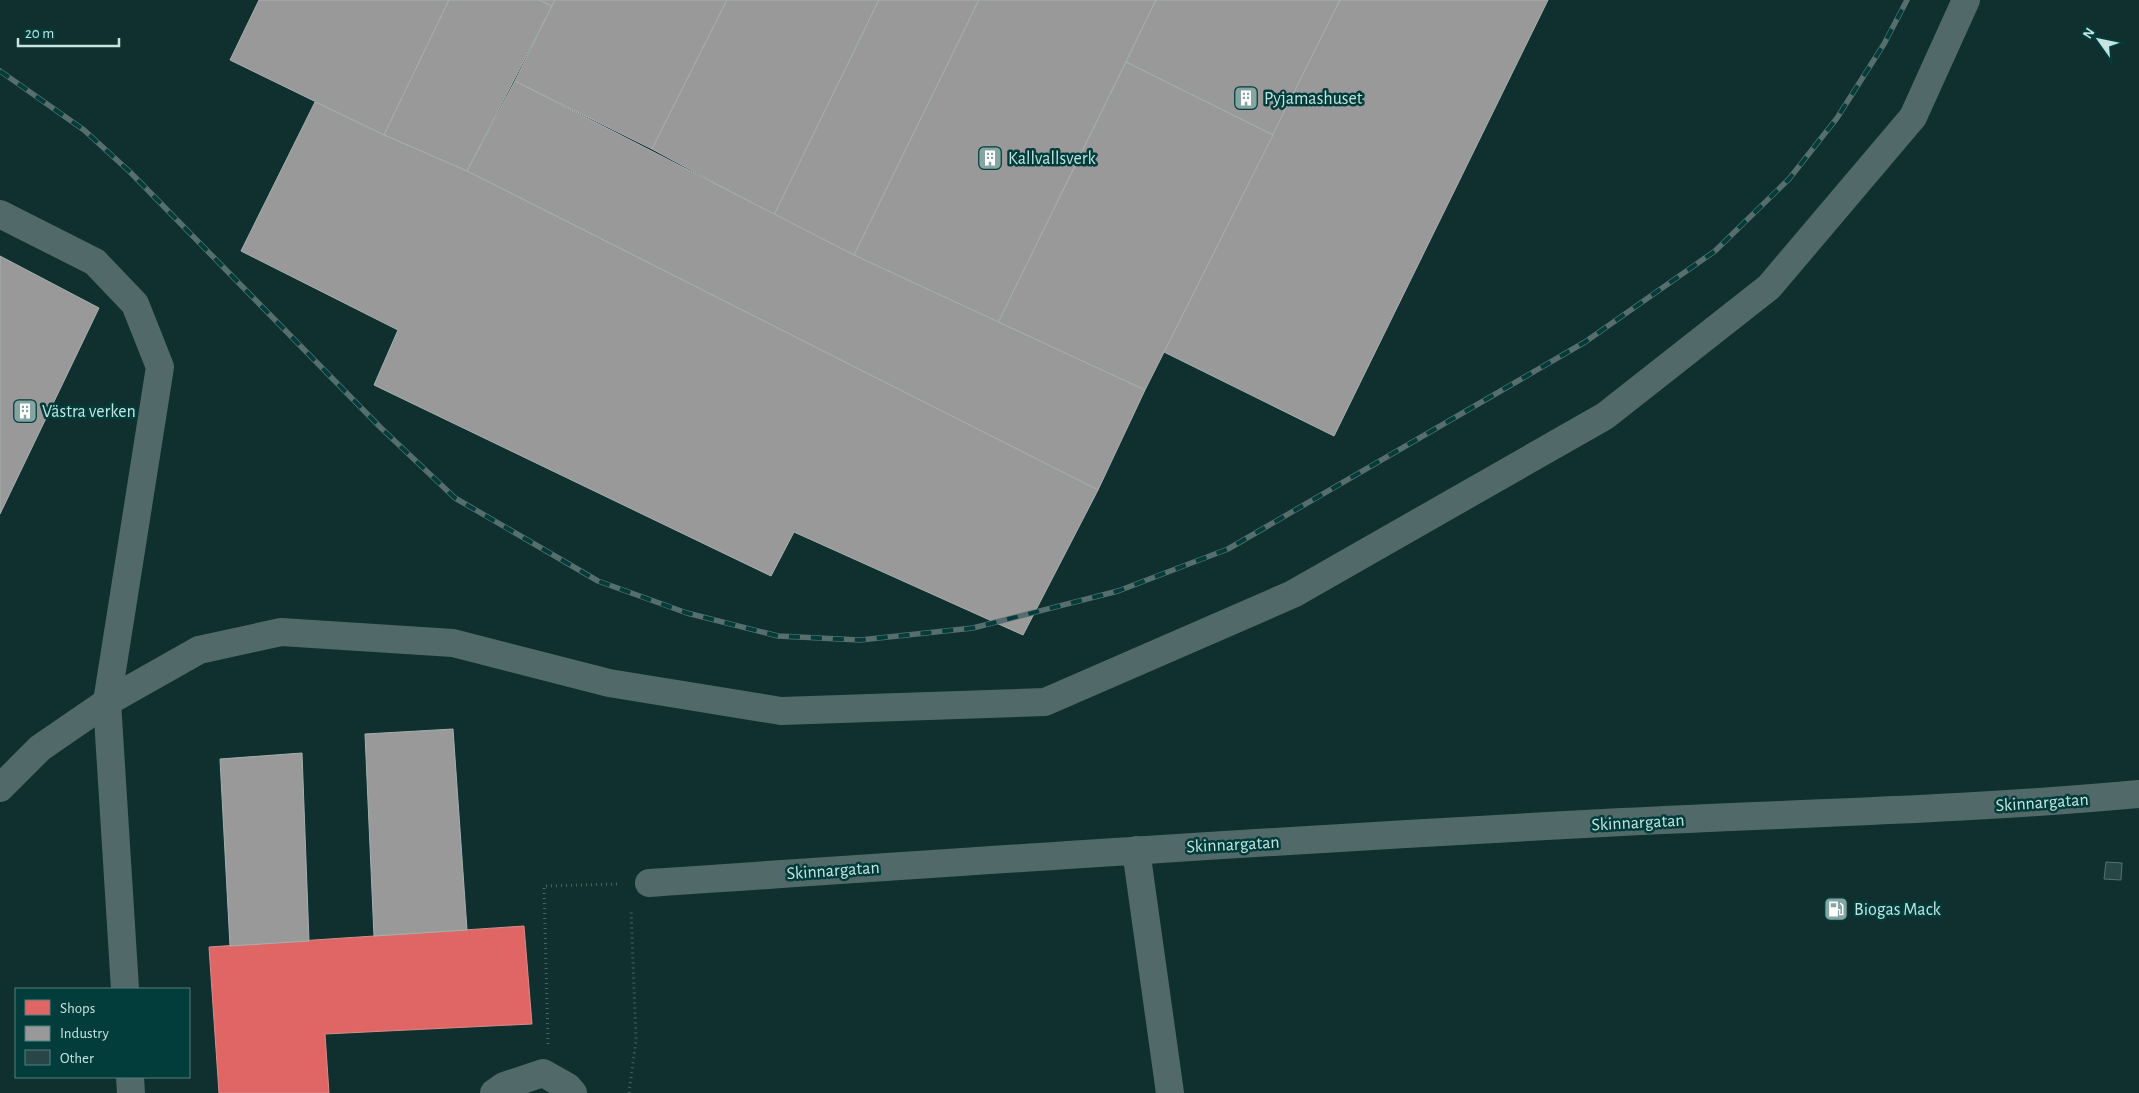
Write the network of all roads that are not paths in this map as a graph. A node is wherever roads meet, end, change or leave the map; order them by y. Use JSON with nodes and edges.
{"nodes":[{"id":1,"x":1966,"y":0,"type":"edge"},
{"id":2,"x":0,"y":214,"type":"edge"},
{"id":3,"x":107,"y":702,"type":"junction"},
{"id":4,"x":0,"y":788,"type":"edge"},
{"id":5,"x":2139,"y":794,"type":"edge"},
{"id":6,"x":1136,"y":850,"type":"junction"},
{"id":7,"x":640,"y":884,"type":"road end"},
{"id":8,"x":125,"y":988,"type":"edge"},
{"id":9,"x":130,"y":1078,"type":"edge"},
{"id":10,"x":131,"y":1093,"type":"edge"},
{"id":11,"x":494,"y":1093,"type":"edge"},
{"id":12,"x":573,"y":1093,"type":"edge"},
{"id":13,"x":1170,"y":1093,"type":"edge"}],
"edges":[{"from":1,"to":3,"type":"street"},
{"from":2,"to":3,"type":"street"},
{"from":3,"to":4,"type":"street"},
{"from":3,"to":8,"type":"street"},
{"from":5,"to":6,"type":"street","name":"Skinnargatan"},
{"from":6,"to":7,"type":"street","name":"Skinnargatan"},
{"from":6,"to":13,"type":"street"},
{"from":9,"to":10,"type":"street"},
{"from":11,"to":12,"type":"street"}]}
